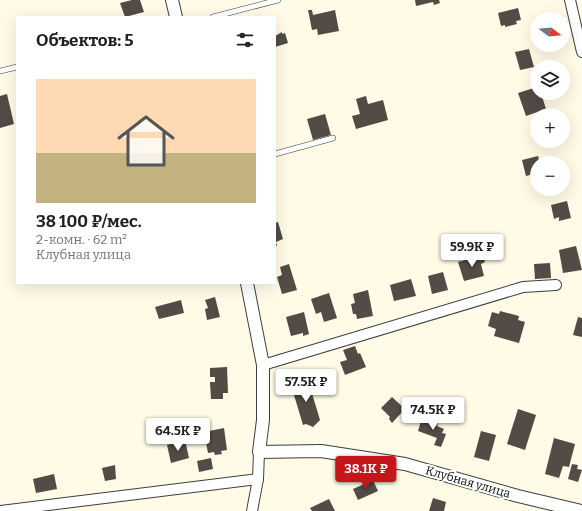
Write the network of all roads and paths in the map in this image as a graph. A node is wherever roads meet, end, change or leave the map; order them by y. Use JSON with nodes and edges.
{"nodes":[{"id":1,"x":172,"y":0,"type":"edge"},
{"id":2,"x":278,"y":0,"type":"edge"},
{"id":3,"x":570,"y":0,"type":"edge"},
{"id":4,"x":176,"y":16,"type":"edge"},
{"id":5,"x":217,"y":16,"type":"edge"},
{"id":6,"x":582,"y":52,"type":"edge"},
{"id":7,"x":16,"y":67,"type":"edge"},
{"id":8,"x":0,"y":71,"type":"edge"},
{"id":9,"x":333,"y":138,"type":"dead end"},
{"id":10,"x":276,"y":154,"type":"edge"},
{"id":11,"x":247,"y":284,"type":"edge"},
{"id":12,"x":556,"y":285,"type":"dead end"},
{"id":13,"x":263,"y":365,"type":"junction"},
{"id":14,"x":259,"y":452,"type":"junction"},
{"id":15,"x":258,"y":479,"type":"junction"},
{"id":16,"x":0,"y":511,"type":"edge"},
{"id":17,"x":252,"y":511,"type":"edge"},
{"id":18,"x":581,"y":511,"type":"edge"}],
"edges":[{"from":1,"to":4,"type":"street"},
{"from":2,"to":5,"type":"lane"},
{"from":3,"to":6,"type":"street"},
{"from":7,"to":8,"type":"lane"},
{"from":9,"to":10,"type":"lane"},
{"from":11,"to":13,"type":"street"},
{"from":12,"to":13,"type":"street"},
{"from":13,"to":14,"type":"street"},
{"from":14,"to":15,"type":"street"},
{"from":14,"to":18,"type":"street","name":"Клубная улица"},
{"from":15,"to":16,"type":"street"},
{"from":15,"to":17,"type":"street"}]}
